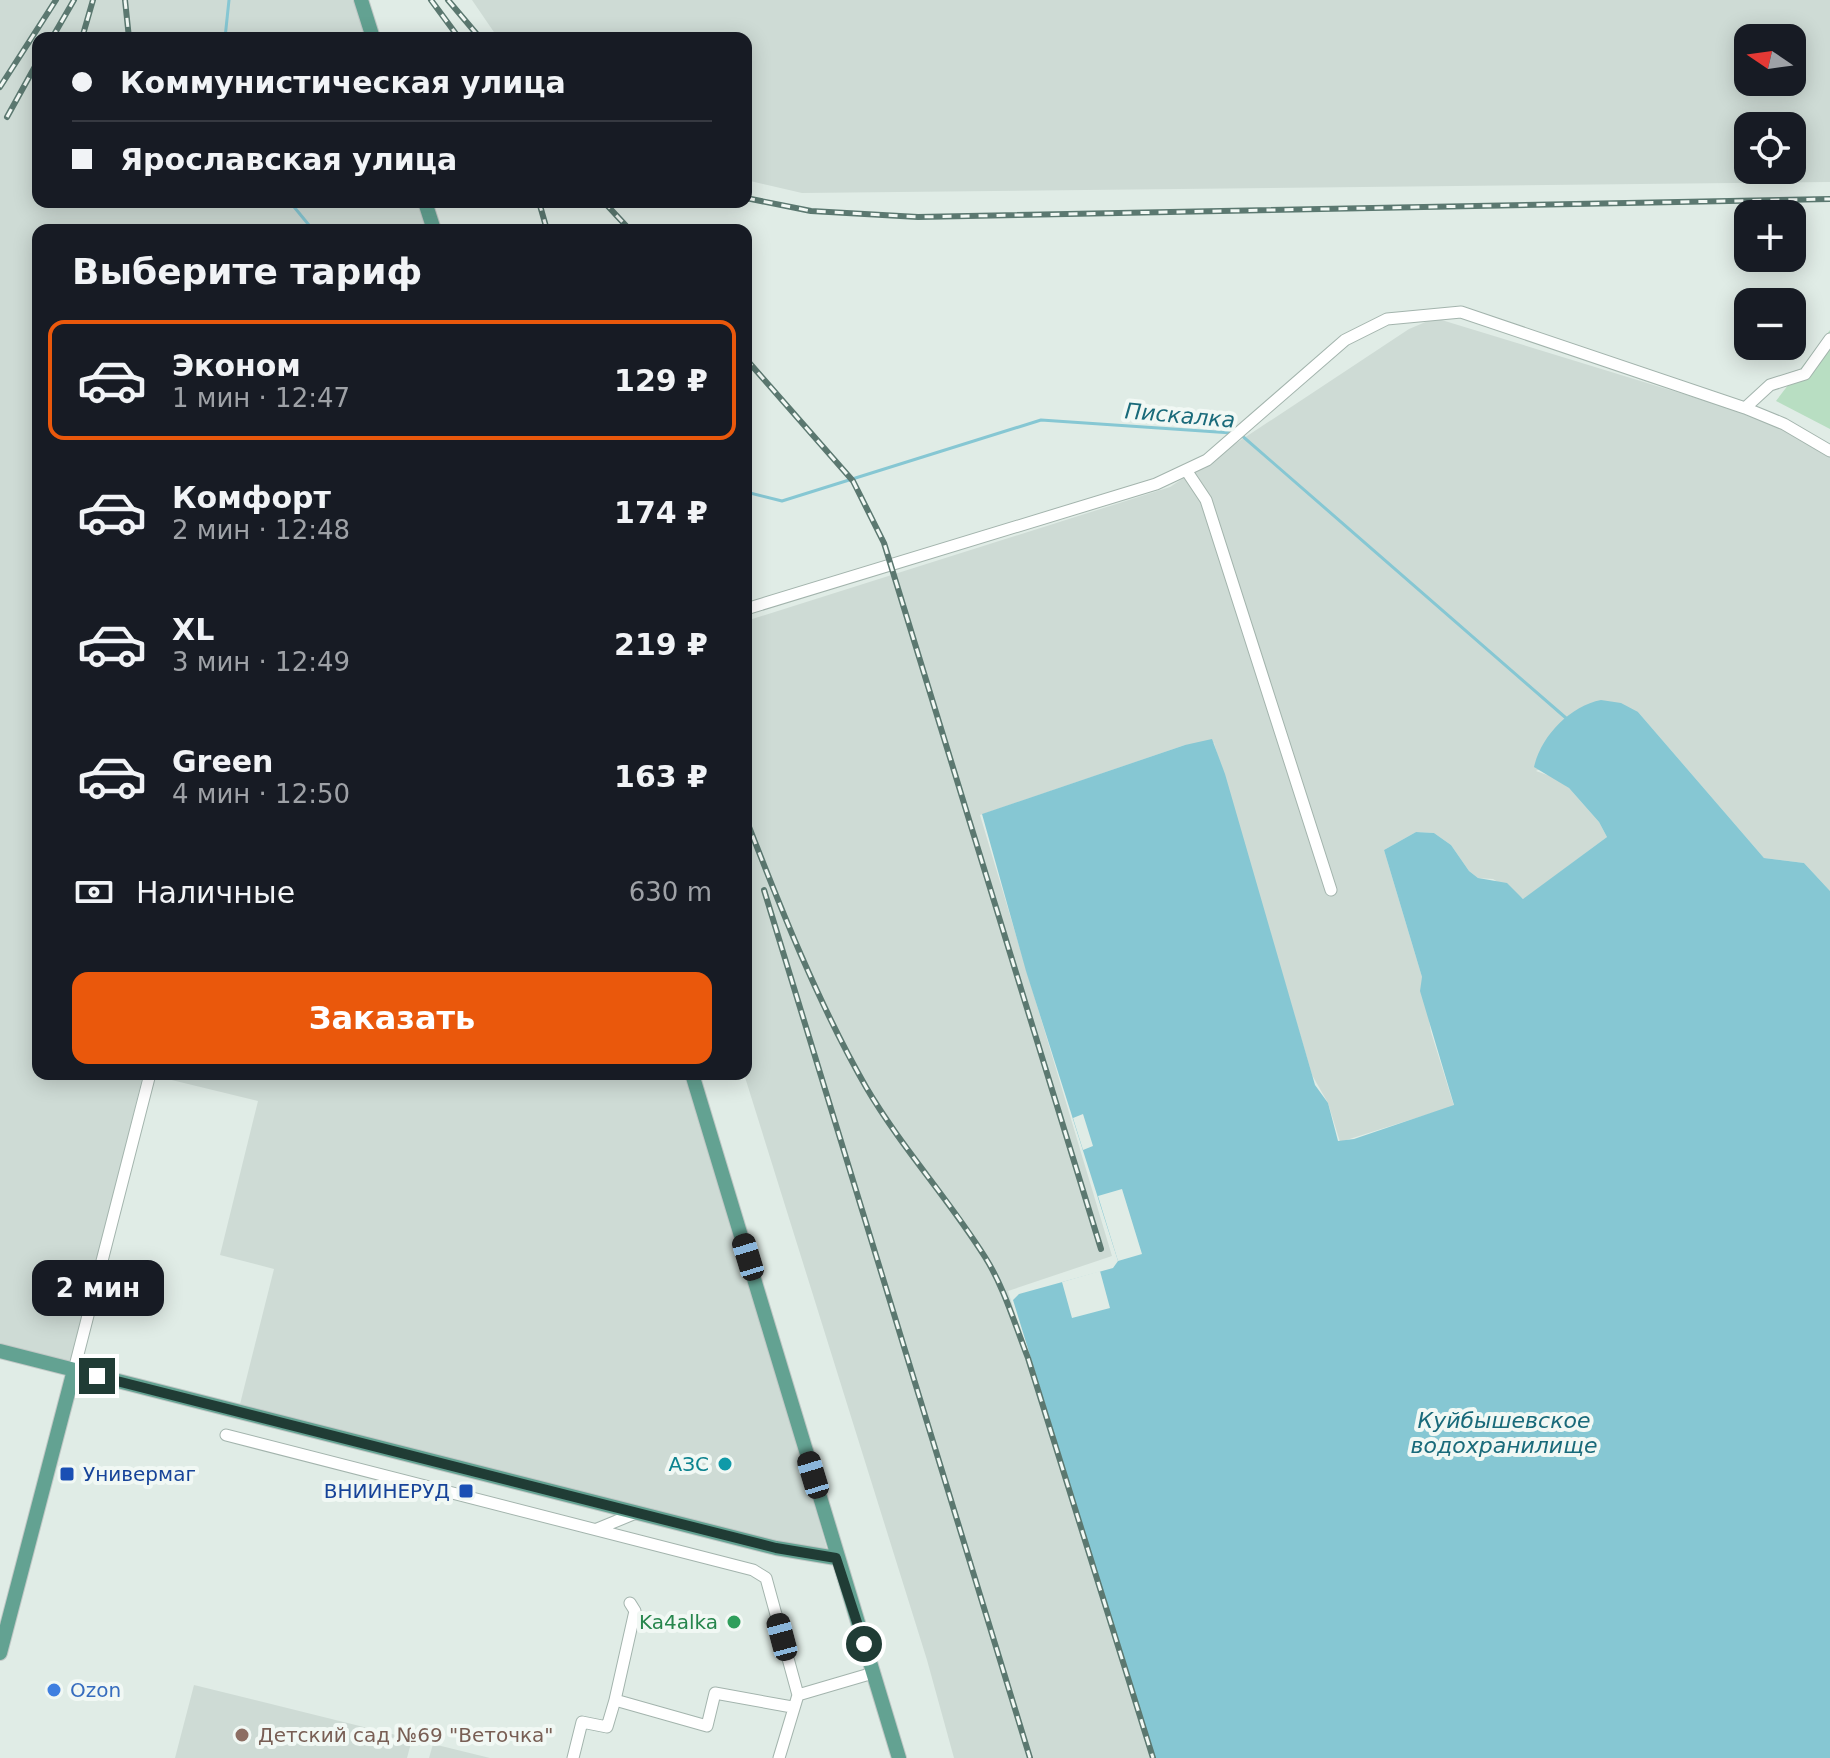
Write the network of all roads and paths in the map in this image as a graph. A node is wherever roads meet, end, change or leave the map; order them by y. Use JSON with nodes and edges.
{"nodes":[{"id":1,"x":361,"y":0,"type":"edge"},
{"id":2,"x":371,"y":32,"type":"edge"},
{"id":3,"x":1830,"y":339,"type":"edge"},
{"id":4,"x":1745,"y":408,"type":"junction"},
{"id":5,"x":1830,"y":451,"type":"edge"},
{"id":6,"x":1186,"y":470,"type":"junction"},
{"id":7,"x":752,"y":607,"type":"edge"},
{"id":8,"x":1331,"y":890,"type":"dead end"},
{"id":9,"x":148,"y":1080,"type":"edge"},
{"id":10,"x":694,"y":1080,"type":"edge"},
{"id":11,"x":0,"y":1351,"type":"edge"},
{"id":12,"x":74,"y":1370,"type":"junction"},
{"id":13,"x":226,"y":1435,"type":"dead end"},
{"id":14,"x":636,"y":1513,"type":"junction"},
{"id":15,"x":596,"y":1529,"type":"junction"},
{"id":16,"x":836,"y":1558,"type":"junction"},
{"id":17,"x":630,"y":1603,"type":"dead end"},
{"id":18,"x":0,"y":1653,"type":"edge"},
{"id":19,"x":873,"y":1673,"type":"junction"},
{"id":20,"x":798,"y":1695,"type":"junction"},
{"id":21,"x":615,"y":1700,"type":"junction"},
{"id":22,"x":792,"y":1707,"type":"junction"},
{"id":23,"x":573,"y":1758,"type":"edge"},
{"id":24,"x":779,"y":1758,"type":"edge"},
{"id":25,"x":899,"y":1758,"type":"edge"}],
"edges":[{"from":1,"to":2,"type":"main road"},
{"from":3,"to":4,"type":"street"},
{"from":4,"to":5,"type":"street"},
{"from":4,"to":6,"type":"street"},
{"from":6,"to":7,"type":"street"},
{"from":6,"to":8,"type":"street"},
{"from":9,"to":12,"type":"street"},
{"from":10,"to":16,"type":"main road"},
{"from":11,"to":12,"type":"main road"},
{"from":12,"to":14,"type":"main road"},
{"from":12,"to":18,"type":"main road"},
{"from":13,"to":15,"type":"street"},
{"from":14,"to":15,"type":"street"},
{"from":14,"to":16,"type":"main road"},
{"from":15,"to":20,"type":"street"},
{"from":16,"to":19,"type":"main road"},
{"from":17,"to":21,"type":"street"},
{"from":19,"to":20,"type":"street"},
{"from":19,"to":25,"type":"main road"},
{"from":20,"to":22,"type":"street"},
{"from":21,"to":22,"type":"street"},
{"from":21,"to":23,"type":"street"},
{"from":22,"to":24,"type":"street"}]}
